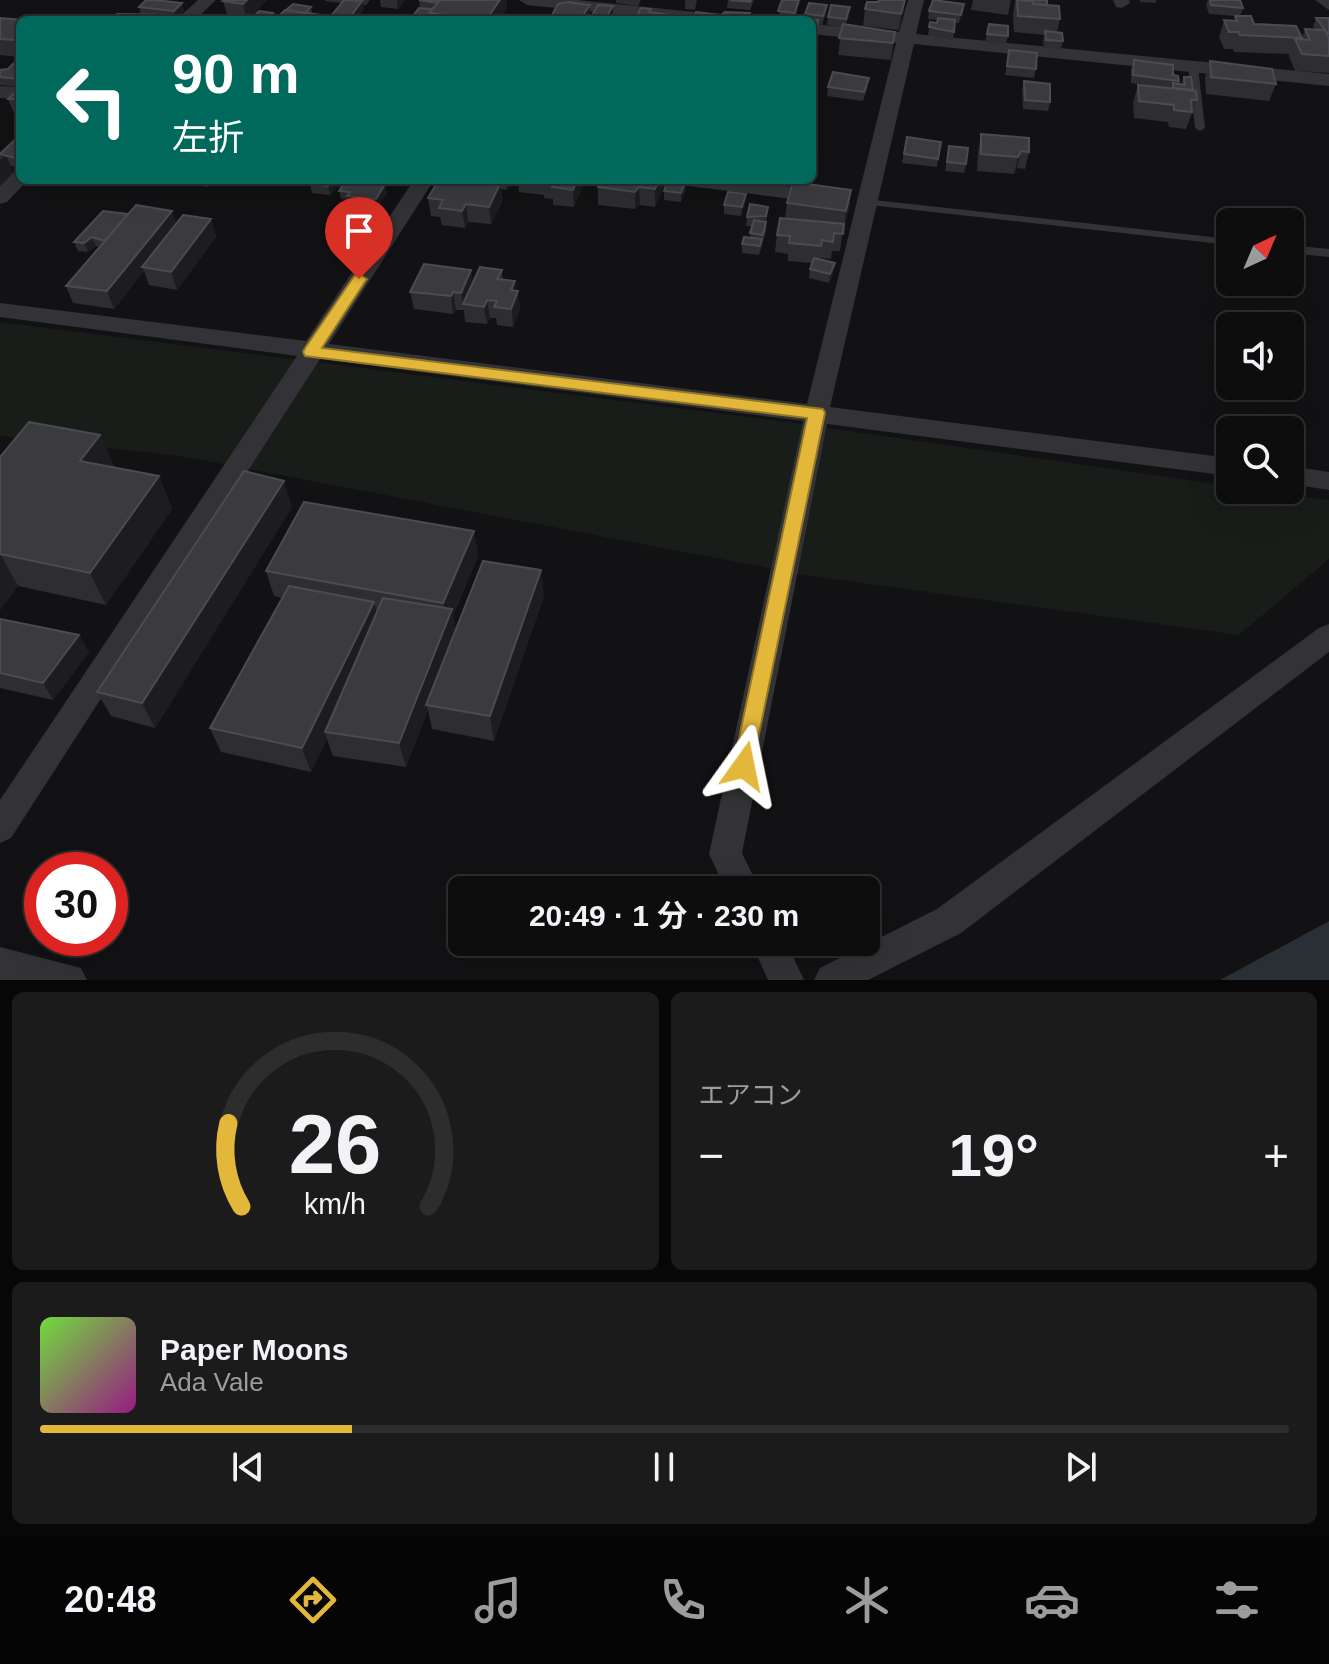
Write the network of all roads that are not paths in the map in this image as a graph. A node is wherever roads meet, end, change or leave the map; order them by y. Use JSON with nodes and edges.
{"nodes":[{"id":1,"x":208,"y":0,"type":"edge"},
{"id":2,"x":535,"y":0,"type":"edge"},
{"id":3,"x":916,"y":0,"type":"edge"},
{"id":4,"x":1323,"y":0,"type":"edge"},
{"id":5,"x":1329,"y":5,"type":"edge"},
{"id":6,"x":190,"y":16,"type":"edge"},
{"id":7,"x":686,"y":16,"type":"edge"},
{"id":8,"x":816,"y":29,"type":"edge"},
{"id":9,"x":908,"y":38,"type":"junction"},
{"id":10,"x":1193,"y":67,"type":"junction"},
{"id":11,"x":1329,"y":80,"type":"edge"},
{"id":12,"x":1200,"y":128,"type":"dead end"},
{"id":13,"x":16,"y":181,"type":"edge"},
{"id":14,"x":421,"y":184,"type":"edge"},
{"id":15,"x":721,"y":184,"type":"edge"},
{"id":16,"x":0,"y":198,"type":"edge"},
{"id":17,"x":865,"y":202,"type":"junction"},
{"id":18,"x":1216,"y":240,"type":"edge"},
{"id":19,"x":1304,"y":250,"type":"edge"},
{"id":20,"x":1329,"y":253,"type":"edge"},
{"id":21,"x":0,"y":310,"type":"edge"},
{"id":22,"x":311,"y":352,"type":"junction"},
{"id":23,"x":817,"y":413,"type":"junction"},
{"id":24,"x":1216,"y":465,"type":"edge"},
{"id":25,"x":1304,"y":477,"type":"edge"},
{"id":26,"x":1329,"y":481,"type":"edge"},
{"id":27,"x":1329,"y":636,"type":"edge"},
{"id":28,"x":0,"y":828,"type":"edge"},
{"id":29,"x":736,"y":876,"type":"edge"},
{"id":30,"x":775,"y":956,"type":"edge"},
{"id":31,"x":0,"y":964,"type":"edge"},
{"id":32,"x":69,"y":980,"type":"edge"},
{"id":33,"x":786,"y":980,"type":"edge"},
{"id":34,"x":832,"y":980,"type":"edge"}],
"edges":[{"from":1,"to":6,"type":"street"},
{"from":2,"to":7,"type":"street"},
{"from":3,"to":9,"type":"street"},
{"from":4,"to":5,"type":"street"},
{"from":8,"to":9,"type":"street"},
{"from":9,"to":10,"type":"street"},
{"from":9,"to":17,"type":"street"},
{"from":10,"to":11,"type":"street"},
{"from":10,"to":12,"type":"lane"},
{"from":13,"to":16,"type":"street"},
{"from":14,"to":22,"type":"street"},
{"from":15,"to":17,"type":"street"},
{"from":17,"to":18,"type":"lane"},
{"from":17,"to":23,"type":"street"},
{"from":19,"to":20,"type":"lane"},
{"from":21,"to":22,"type":"street"},
{"from":22,"to":23,"type":"street"},
{"from":22,"to":28,"type":"street"},
{"from":23,"to":24,"type":"street"},
{"from":23,"to":29,"type":"street"},
{"from":25,"to":26,"type":"street"},
{"from":27,"to":34,"type":"street"},
{"from":30,"to":33,"type":"street"},
{"from":31,"to":32,"type":"street"}]}
